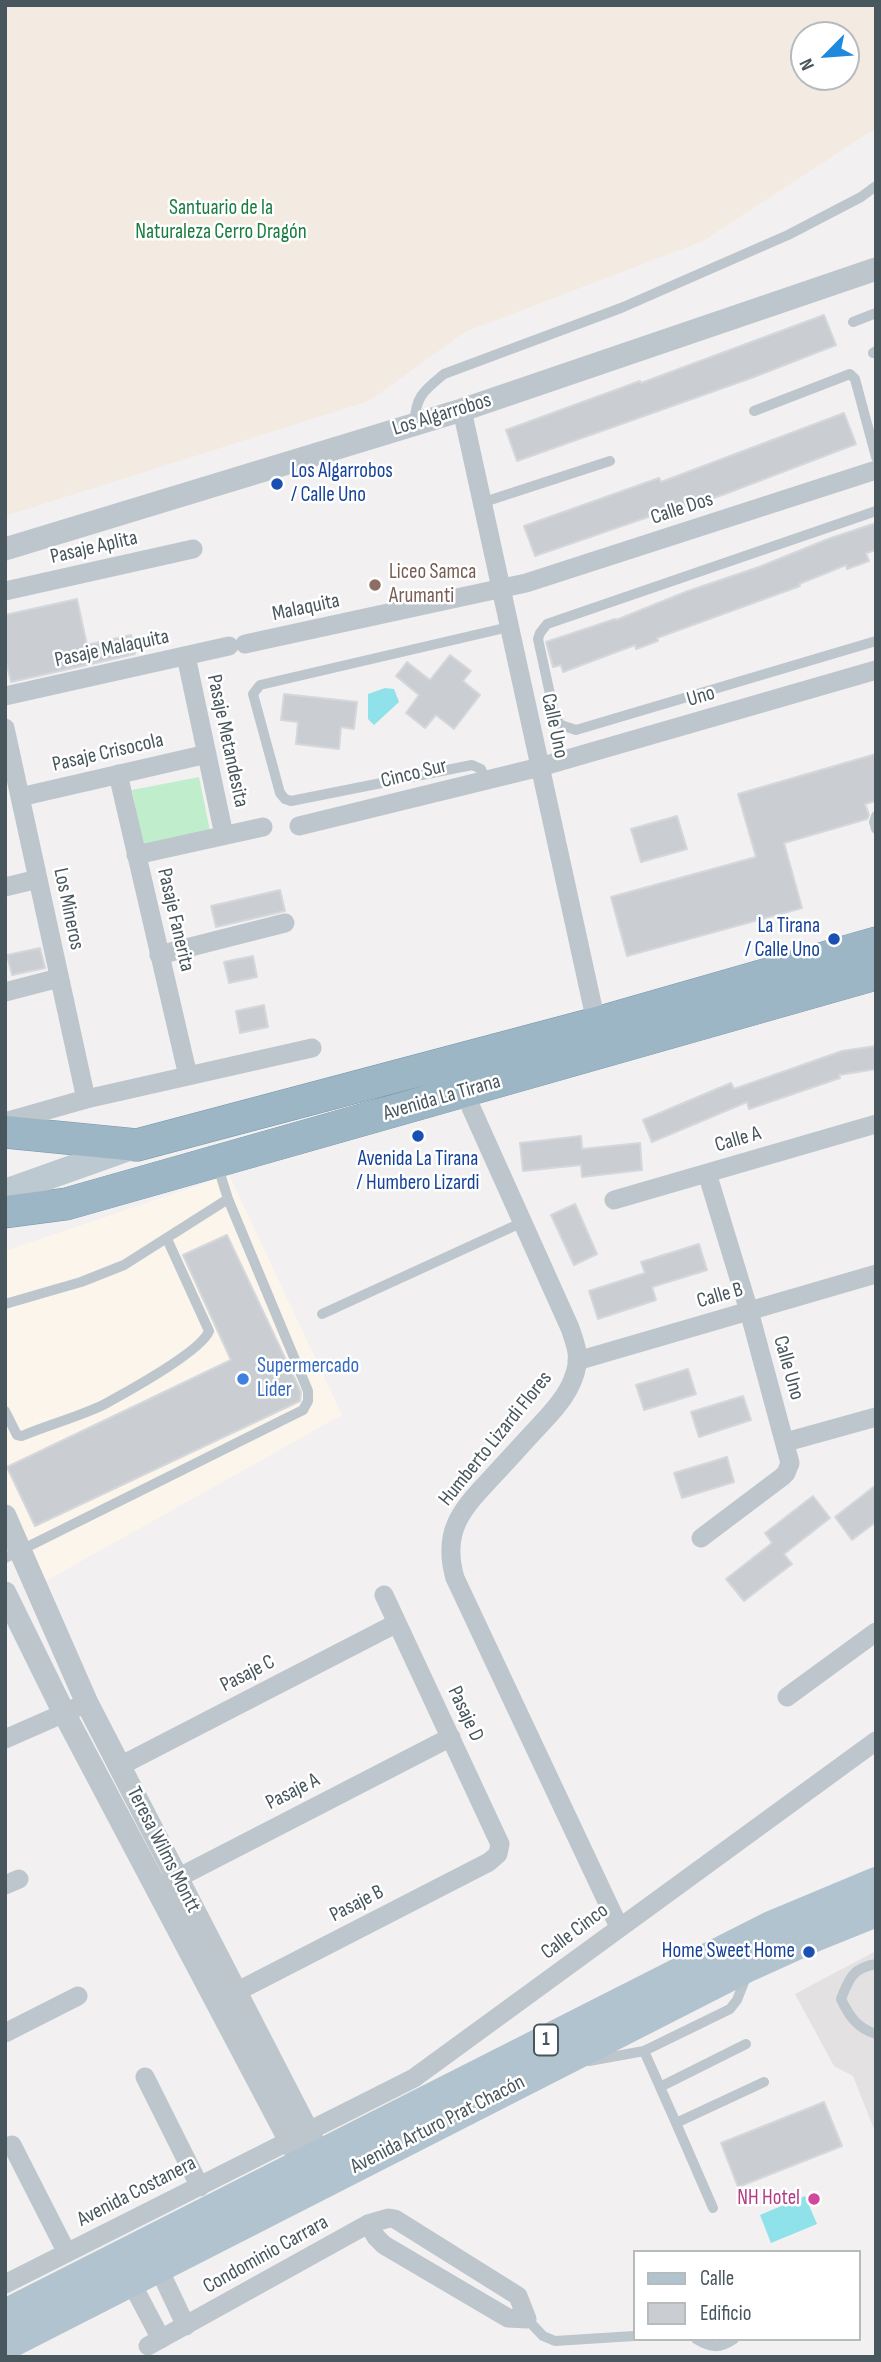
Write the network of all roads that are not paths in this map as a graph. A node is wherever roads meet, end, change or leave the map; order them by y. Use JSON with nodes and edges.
{"nodes":[{"id":1,"x":876,"y":186,"type":"edge"},
{"id":2,"x":876,"y":269,"type":"edge"},
{"id":3,"x":876,"y":313,"type":"edge"},
{"id":4,"x":853,"y":322,"type":"dead end"},
{"id":5,"x":462,"y":410,"type":"junction"},
{"id":6,"x":754,"y":411,"type":"dead end"},
{"id":7,"x":415,"y":424,"type":"junction"},
{"id":8,"x":876,"y":457,"type":"edge"},
{"id":9,"x":610,"y":461,"type":"dead end"},
{"id":10,"x":876,"y":470,"type":"edge"},
{"id":11,"x":481,"y":503,"type":"junction"},
{"id":12,"x":876,"y":511,"type":"edge"},
{"id":13,"x":5,"y":549,"type":"edge"},
{"id":14,"x":193,"y":549,"type":"dead end"},
{"id":15,"x":501,"y":589,"type":"junction"},
{"id":16,"x":5,"y":591,"type":"edge"},
{"id":17,"x":509,"y":627,"type":"junction"},
{"id":18,"x":876,"y":641,"type":"edge"},
{"id":19,"x":237,"y":645,"type":"joint"},
{"id":20,"x":186,"y":656,"type":"junction"},
{"id":21,"x":876,"y":670,"type":"edge"},
{"id":22,"x":5,"y":696,"type":"edge"},
{"id":23,"x":5,"y":728,"type":"edge"},
{"id":24,"x":206,"y":754,"type":"junction"},
{"id":25,"x":540,"y":767,"type":"junction"},
{"id":26,"x":117,"y":774,"type":"junction"},
{"id":27,"x":485,"y":780,"type":"junction"},
{"id":28,"x":20,"y":797,"type":"junction"},
{"id":29,"x":876,"y":816,"type":"edge"},
{"id":30,"x":299,"y":826,"type":"dead end"},
{"id":31,"x":263,"y":827,"type":"dead end"},
{"id":32,"x":876,"y":829,"type":"edge"},
{"id":33,"x":224,"y":835,"type":"junction"},
{"id":34,"x":136,"y":855,"type":"junction"},
{"id":35,"x":38,"y":879,"type":"junction"},
{"id":36,"x":5,"y":887,"type":"edge"},
{"id":37,"x":285,"y":923,"type":"dead end"},
{"id":38,"x":876,"y":943,"type":"edge"},
{"id":39,"x":159,"y":955,"type":"junction"},
{"id":40,"x":876,"y":974,"type":"edge"},
{"id":41,"x":60,"y":978,"type":"junction"},
{"id":42,"x":5,"y":992,"type":"edge"},
{"id":43,"x":600,"y":1038,"type":"junction"},
{"id":44,"x":312,"y":1048,"type":"dead end"},
{"id":45,"x":187,"y":1076,"type":"junction"},
{"id":46,"x":464,"y":1092,"type":"junction"},
{"id":47,"x":86,"y":1099,"type":"junction"},
{"id":48,"x":5,"y":1122,"type":"edge"},
{"id":49,"x":876,"y":1124,"type":"edge"},
{"id":50,"x":5,"y":1132,"type":"edge"},
{"id":51,"x":137,"y":1146,"type":"junction"},
{"id":52,"x":217,"y":1162,"type":"junction"},
{"id":53,"x":708,"y":1173,"type":"junction"},
{"id":54,"x":5,"y":1192,"type":"edge"},
{"id":55,"x":228,"y":1199,"type":"junction"},
{"id":56,"x":614,"y":1200,"type":"dead end"},
{"id":57,"x":66,"y":1205,"type":"junction"},
{"id":58,"x":5,"y":1212,"type":"edge"},
{"id":59,"x":523,"y":1222,"type":"junction"},
{"id":60,"x":5,"y":1224,"type":"edge"},
{"id":61,"x":167,"y":1239,"type":"junction"},
{"id":62,"x":876,"y":1274,"type":"edge"},
{"id":63,"x":5,"y":1304,"type":"edge"},
{"id":64,"x":749,"y":1311,"type":"junction"},
{"id":65,"x":322,"y":1314,"type":"dead end"},
{"id":66,"x":577,"y":1361,"type":"junction"},
{"id":67,"x":5,"y":1411,"type":"edge"},
{"id":68,"x":876,"y":1417,"type":"edge"},
{"id":69,"x":786,"y":1442,"type":"junction"},
{"id":70,"x":5,"y":1516,"type":"edge"},
{"id":71,"x":701,"y":1538,"type":"dead end"},
{"id":72,"x":13,"y":1554,"type":"edge"},
{"id":73,"x":384,"y":1595,"type":"dead end"},
{"id":74,"x":6,"y":1598,"type":"edge"},
{"id":75,"x":397,"y":1623,"type":"junction"},
{"id":76,"x":876,"y":1632,"type":"edge"},
{"id":77,"x":787,"y":1697,"type":"dead end"},
{"id":78,"x":87,"y":1703,"type":"junction"},
{"id":79,"x":64,"y":1713,"type":"junction"},
{"id":80,"x":451,"y":1737,"type":"junction"},
{"id":81,"x":5,"y":1739,"type":"edge"},
{"id":82,"x":876,"y":1741,"type":"edge"},
{"id":83,"x":120,"y":1766,"type":"junction"},
{"id":84,"x":498,"y":1854,"type":"joint"},
{"id":85,"x":177,"y":1878,"type":"junction"},
{"id":86,"x":876,"y":1882,"type":"edge"},
{"id":87,"x":157,"y":1889,"type":"junction"},
{"id":88,"x":876,"y":1912,"type":"edge"},
{"id":89,"x":620,"y":1927,"type":"junction"},
{"id":90,"x":876,"y":1964,"type":"edge"},
{"id":91,"x":750,"y":1966,"type":"junction"},
{"id":92,"x":236,"y":1992,"type":"junction"},
{"id":93,"x":78,"y":1996,"type":"dead end"},
{"id":94,"x":5,"y":2033,"type":"edge"},
{"id":95,"x":876,"y":2034,"type":"edge"},
{"id":96,"x":746,"y":2043,"type":"dead end"},
{"id":97,"x":644,"y":2051,"type":"junction"},
{"id":98,"x":546,"y":2070,"type":"junction"},
{"id":99,"x":145,"y":2077,"type":"dead end"},
{"id":100,"x":764,"y":2082,"type":"dead end"},
{"id":101,"x":660,"y":2087,"type":"junction"},
{"id":102,"x":677,"y":2123,"type":"junction"},
{"id":103,"x":12,"y":2145,"type":"dead end"},
{"id":104,"x":311,"y":2160,"type":"junction"},
{"id":105,"x":200,"y":2186,"type":"junction"},
{"id":106,"x":713,"y":2208,"type":"dead end"},
{"id":107,"x":368,"y":2224,"type":"junction"},
{"id":108,"x":67,"y":2253,"type":"junction"},
{"id":109,"x":158,"y":2267,"type":"junction"},
{"id":110,"x":131,"y":2281,"type":"junction"},
{"id":111,"x":5,"y":2284,"type":"edge"},
{"id":112,"x":5,"y":2315,"type":"edge"},
{"id":113,"x":527,"y":2319,"type":"junction"},
{"id":114,"x":186,"y":2326,"type":"junction"},
{"id":115,"x":632,"y":2336,"type":"edge"},
{"id":116,"x":699,"y":2341,"type":"edge"},
{"id":117,"x":730,"y":2341,"type":"edge"},
{"id":118,"x":5,"y":2346,"type":"edge"}],
"edges":[{"from":1,"to":7,"type":"lane"},
{"from":2,"to":5,"type":"street","name":"Los Algarrobos"},
{"from":3,"to":4,"type":"lane"},
{"from":5,"to":7,"type":"street","name":"Los Algarrobos"},
{"from":5,"to":11,"type":"street","name":"Calle Uno"},
{"from":6,"to":8,"type":"lane"},
{"from":7,"to":13,"type":"street","name":"Los Algarrobos"},
{"from":9,"to":11,"type":"lane"},
{"from":10,"to":15,"type":"street","name":"Calle Dos"},
{"from":11,"to":15,"type":"street","name":"Calle Uno"},
{"from":12,"to":18,"type":"lane"},
{"from":14,"to":16,"type":"street","name":"Pasaje Aplita"},
{"from":15,"to":17,"type":"street","name":"Calle Uno"},
{"from":15,"to":19,"type":"street","name":"Malaquita"},
{"from":17,"to":25,"type":"street","name":"Calle Uno"},
{"from":17,"to":27,"type":"lane"},
{"from":19,"to":20,"type":"street","name":"Pasaje Malaquita"},
{"from":20,"to":22,"type":"street","name":"Pasaje Malaquita"},
{"from":20,"to":24,"type":"street","name":"Pasaje Metandesita"},
{"from":21,"to":25,"type":"street","name":"Uno"},
{"from":23,"to":28,"type":"street","name":"Los Mineros"},
{"from":24,"to":26,"type":"street","name":"Pasaje Crisocola"},
{"from":24,"to":33,"type":"street","name":"Pasaje Metandesita"},
{"from":25,"to":27,"type":"street","name":"Cinco Sur"},
{"from":25,"to":43,"type":"street","name":"Calle Uno"},
{"from":26,"to":28,"type":"street","name":"Pasaje Crisocola"},
{"from":26,"to":34,"type":"street","name":"Pasaje Fanerita"},
{"from":27,"to":30,"type":"street","name":"Cinco Sur"},
{"from":28,"to":35,"type":"street","name":"Los Mineros"},
{"from":29,"to":32,"type":"lane"},
{"from":31,"to":33,"type":"street"},
{"from":33,"to":34,"type":"street"},
{"from":34,"to":39,"type":"street","name":"Pasaje Fanerita"},
{"from":35,"to":36,"type":"street"},
{"from":35,"to":41,"type":"street","name":"Los Mineros"},
{"from":37,"to":39,"type":"street"},
{"from":38,"to":43,"type":"highway","name":"Avenida La Tirana"},
{"from":39,"to":45,"type":"street","name":"Pasaje Fanerita"},
{"from":40,"to":43,"type":"highway","name":"Avenida La Tirana"},
{"from":41,"to":42,"type":"street"},
{"from":41,"to":47,"type":"street","name":"Los Mineros"},
{"from":43,"to":46,"type":"highway","name":"Avenida La Tirana"},
{"from":43,"to":51,"type":"highway","name":"Avenida La Tirana"},
{"from":44,"to":45,"type":"street"},
{"from":45,"to":47,"type":"street"},
{"from":46,"to":52,"type":"highway","name":"Avenida La Tirana"},
{"from":46,"to":59,"type":"street","name":"Humberto Lizardi Flores"},
{"from":47,"to":48,"type":"street"},
{"from":49,"to":53,"type":"street","name":"Calle A"},
{"from":50,"to":51,"type":"highway","name":"Avenida La Tirana"},
{"from":51,"to":54,"type":"main road"},
{"from":52,"to":55,"type":"lane"},
{"from":52,"to":57,"type":"highway","name":"Avenida La Tirana"},
{"from":53,"to":56,"type":"street","name":"Calle A"},
{"from":53,"to":64,"type":"street","name":"Calle Uno"},
{"from":55,"to":61,"type":"lane"},
{"from":55,"to":72,"type":"lane"},
{"from":57,"to":58,"type":"highway","name":"Avenida La Tirana"},
{"from":57,"to":60,"type":"main road"},
{"from":59,"to":65,"type":"lane"},
{"from":59,"to":66,"type":"street","name":"Humberto Lizardi Flores"},
{"from":61,"to":63,"type":"lane"},
{"from":61,"to":67,"type":"lane"},
{"from":62,"to":64,"type":"street","name":"Calle B"},
{"from":64,"to":66,"type":"street","name":"Calle B"},
{"from":64,"to":69,"type":"street","name":"Calle Uno"},
{"from":66,"to":89,"type":"street","name":"Humberto Lizardi Flores"},
{"from":68,"to":69,"type":"street"},
{"from":69,"to":71,"type":"street","name":"Calle Uno"},
{"from":70,"to":72,"type":"street","name":"Teresa Wilms Montt"},
{"from":72,"to":78,"type":"street","name":"Teresa Wilms Montt"},
{"from":73,"to":75,"type":"street","name":"Pasaje D"},
{"from":74,"to":79,"type":"street","name":"Teresa Wilms Montt"},
{"from":75,"to":80,"type":"street","name":"Pasaje D"},
{"from":75,"to":83,"type":"street","name":"Pasaje C"},
{"from":76,"to":77,"type":"street"},
{"from":78,"to":79,"type":"street"},
{"from":78,"to":83,"type":"street","name":"Teresa Wilms Montt"},
{"from":79,"to":81,"type":"street"},
{"from":79,"to":87,"type":"street","name":"Teresa Wilms Montt"},
{"from":80,"to":84,"type":"street","name":"Pasaje D"},
{"from":80,"to":85,"type":"street","name":"Pasaje A"},
{"from":82,"to":89,"type":"street","name":"Calle Cinco"},
{"from":83,"to":85,"type":"street","name":"Teresa Wilms Montt"},
{"from":84,"to":92,"type":"street","name":"Pasaje B"},
{"from":85,"to":87,"type":"street","name":"Pasaje A"},
{"from":85,"to":92,"type":"street","name":"Teresa Wilms Montt"},
{"from":86,"to":104,"type":"main road","name":"Avenida Arturo Prat Chacón","number":"1"},
{"from":87,"to":104,"type":"street","name":"Teresa Wilms Montt"},
{"from":88,"to":91,"type":"main road","name":"Avenida Arturo Prat Chacón","number":"1"},
{"from":89,"to":104,"type":"street","name":"Calle Cinco"},
{"from":90,"to":95,"type":"lane"},
{"from":91,"to":97,"type":"lane"},
{"from":91,"to":98,"type":"main road","name":"Avenida Arturo Prat Chacón","number":"1"},
{"from":92,"to":104,"type":"street","name":"Teresa Wilms Montt"},
{"from":93,"to":94,"type":"street"},
{"from":96,"to":101,"type":"lane"},
{"from":97,"to":98,"type":"lane"},
{"from":97,"to":101,"type":"lane"},
{"from":98,"to":104,"type":"main road","name":"Avenida Arturo Prat Chacón","number":"1"},
{"from":99,"to":105,"type":"street"},
{"from":100,"to":102,"type":"lane"},
{"from":101,"to":102,"type":"lane"},
{"from":102,"to":106,"type":"lane"},
{"from":103,"to":108,"type":"street"},
{"from":104,"to":105,"type":"street","name":"Avenida Costanera"},
{"from":104,"to":109,"type":"main road","name":"Avenida Arturo Prat Chacón","number":"1"},
{"from":104,"to":112,"type":"main road","name":"Avenida Arturo Prat Chacón","number":"1"},
{"from":105,"to":108,"type":"street","name":"Avenida Costanera"},
{"from":107,"to":113,"type":"street","name":"Condominio Carrara"},
{"from":107,"to":113,"type":"street","name":"Condominio Carrara"},
{"from":107,"to":114,"type":"street","name":"Condominio Carrara"},
{"from":108,"to":111,"type":"street","name":"Avenida Costanera"},
{"from":109,"to":110,"type":"main road","name":"Avenida Arturo Prat Chacón","number":"1"},
{"from":109,"to":114,"type":"street"},
{"from":110,"to":114,"type":"street","name":"Condominio Carrara"},
{"from":110,"to":118,"type":"main road","name":"Avenida Arturo Prat Chacón","number":"1"},
{"from":113,"to":115,"type":"lane","name":"Condominio Carrara"},
{"from":116,"to":117,"type":"lane"}]}
